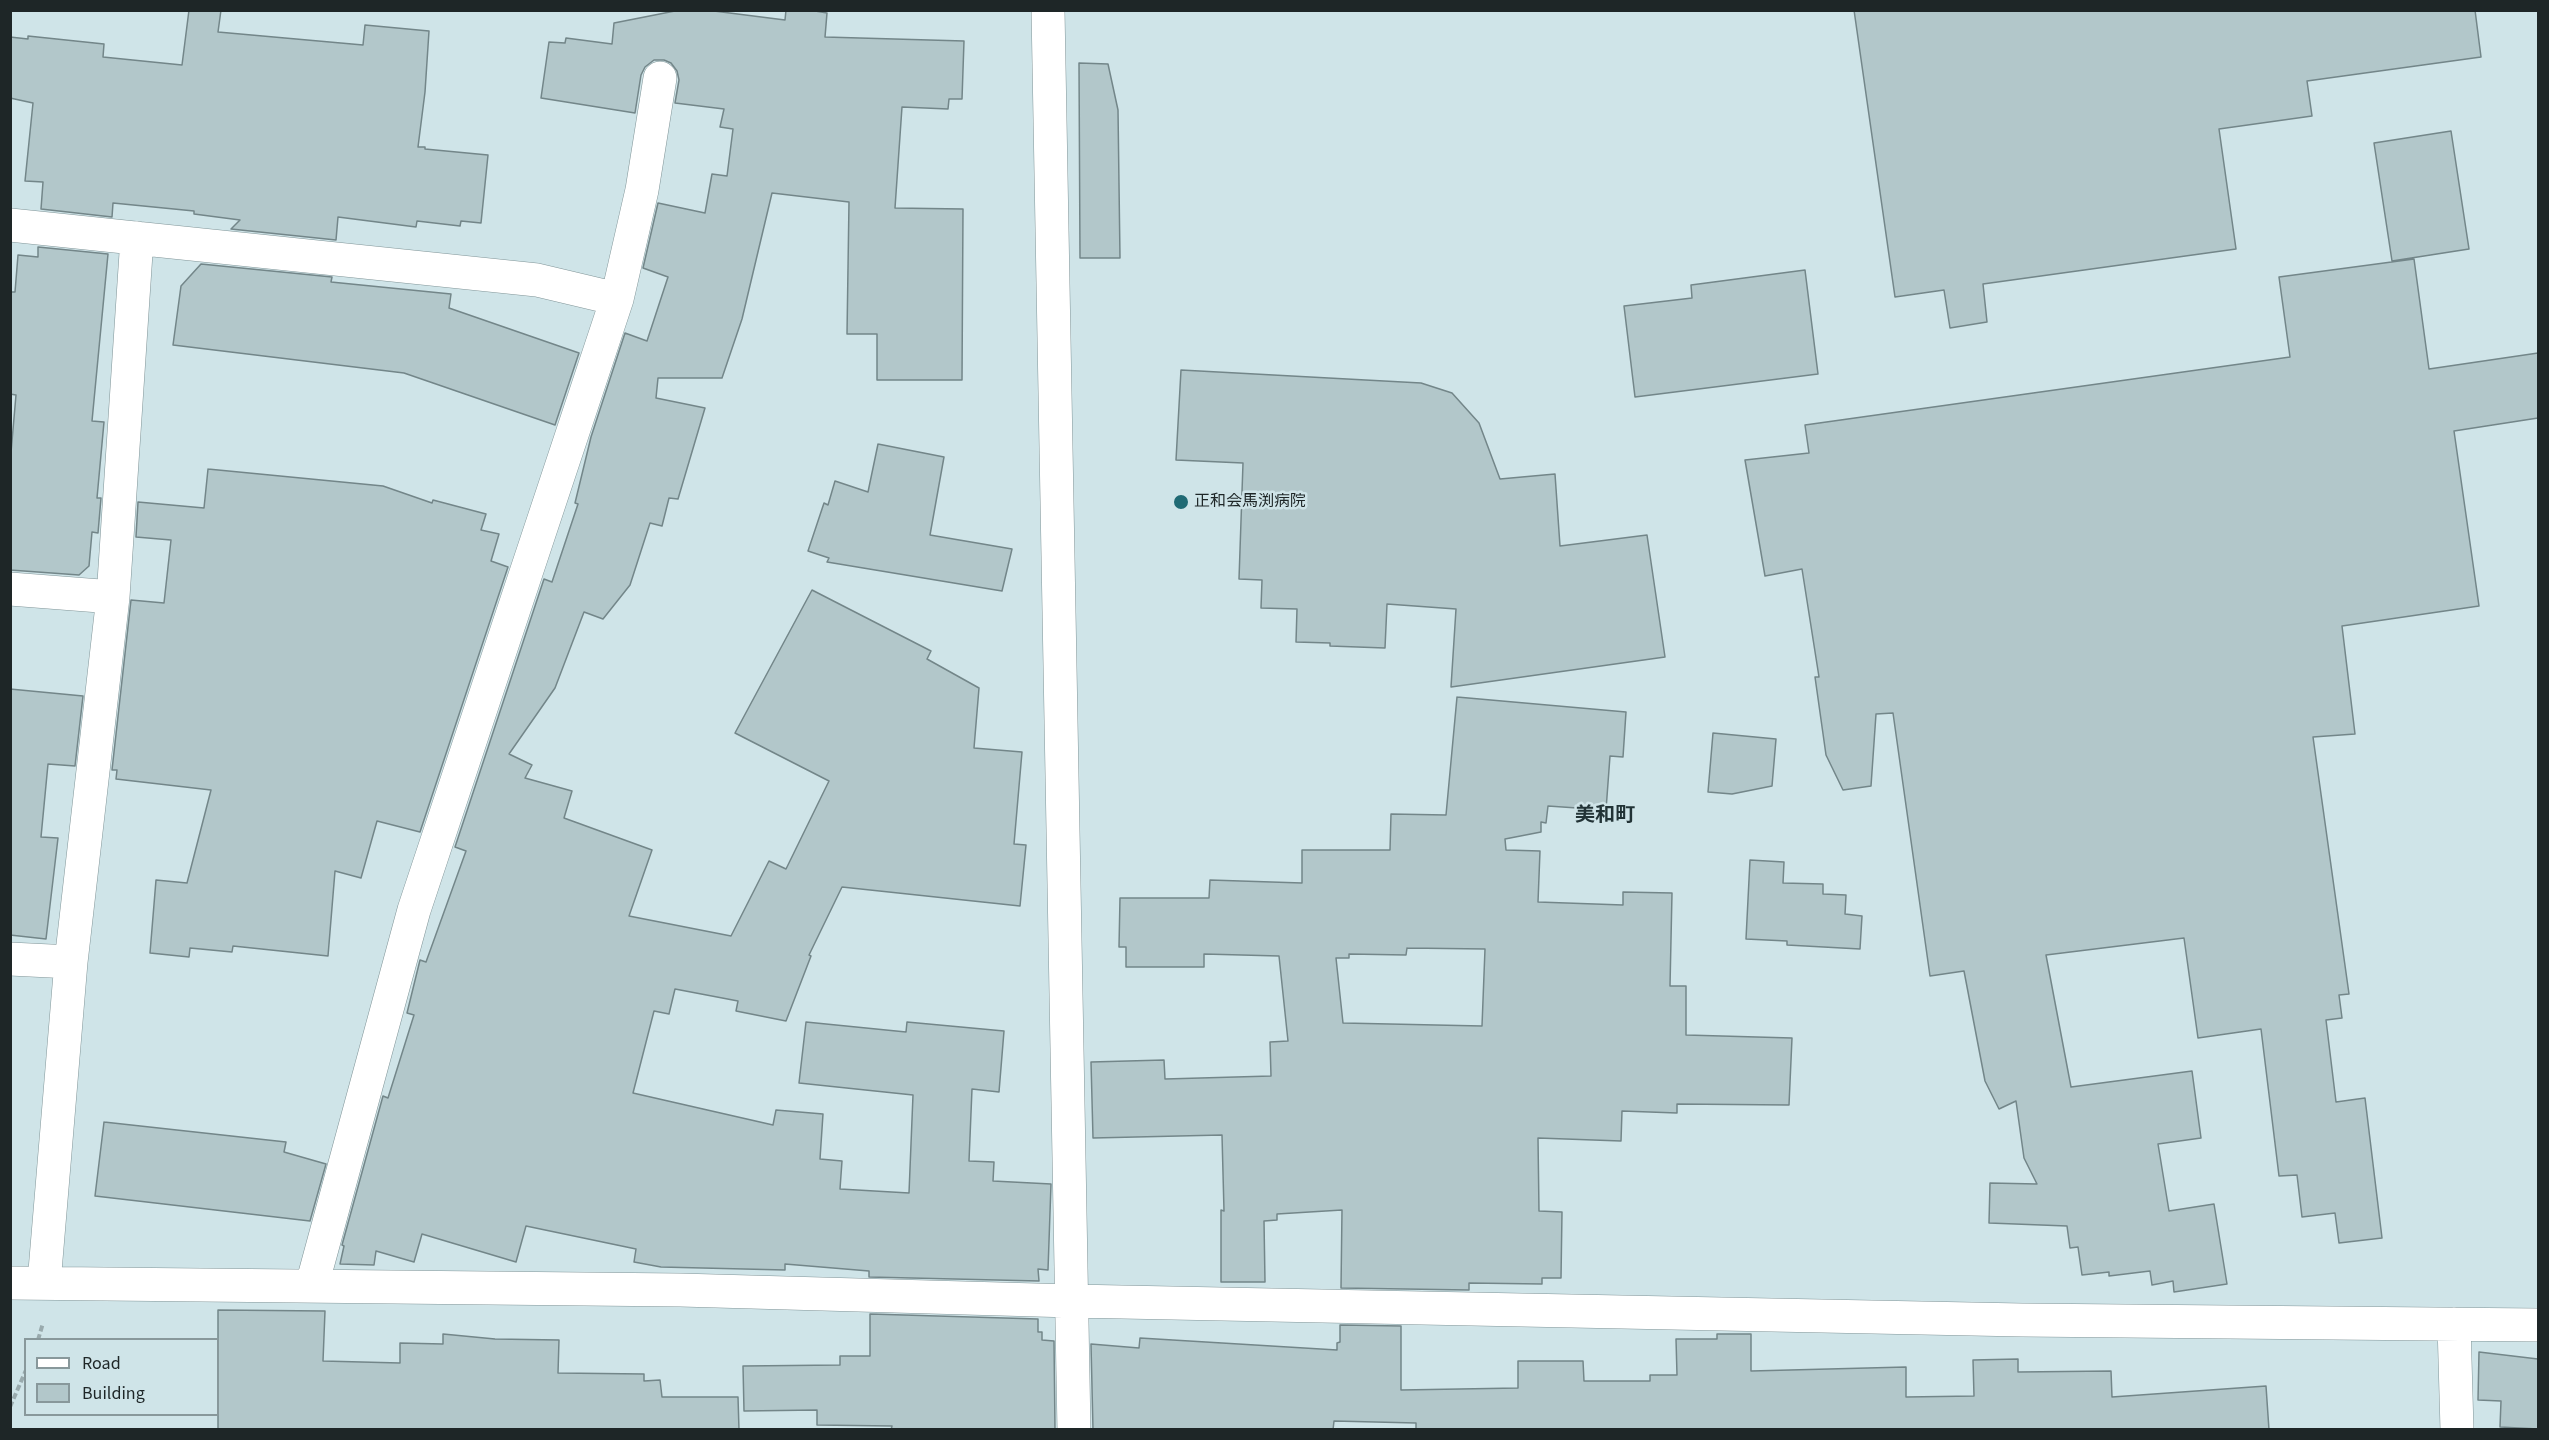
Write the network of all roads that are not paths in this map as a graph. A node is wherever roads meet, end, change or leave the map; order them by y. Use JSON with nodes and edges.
{"nodes":[{"id":1,"x":1048,"y":10,"type":"edge"},
{"id":2,"x":660,"y":78,"type":"dead end"},
{"id":3,"x":10,"y":225,"type":"edge"},
{"id":4,"x":137,"y":238,"type":"junction"},
{"id":5,"x":617,"y":299,"type":"junction"},
{"id":6,"x":10,"y":589,"type":"edge"},
{"id":7,"x":112,"y":597,"type":"junction"},
{"id":8,"x":10,"y":959,"type":"edge"},
{"id":9,"x":71,"y":962,"type":"junction"},
{"id":10,"x":10,"y":1283,"type":"edge"},
{"id":11,"x":44,"y":1283,"type":"junction"},
{"id":12,"x":312,"y":1285,"type":"junction"},
{"id":13,"x":1072,"y":1300,"type":"junction"},
{"id":14,"x":2454,"y":1324,"type":"junction"},
{"id":15,"x":2538,"y":1325,"type":"edge"},
{"id":16,"x":1074,"y":1430,"type":"edge"},
{"id":17,"x":2457,"y":1430,"type":"edge"}],
"edges":[{"from":1,"to":13,"type":"street"},
{"from":2,"to":5,"type":"street"},
{"from":3,"to":4,"type":"street"},
{"from":4,"to":5,"type":"street"},
{"from":4,"to":7,"type":"street"},
{"from":5,"to":12,"type":"street"},
{"from":6,"to":7,"type":"street"},
{"from":7,"to":9,"type":"street"},
{"from":8,"to":9,"type":"street"},
{"from":9,"to":11,"type":"street"},
{"from":10,"to":11,"type":"street"},
{"from":11,"to":12,"type":"street"},
{"from":12,"to":13,"type":"street"},
{"from":13,"to":14,"type":"street"},
{"from":13,"to":16,"type":"street"},
{"from":14,"to":15,"type":"street"},
{"from":14,"to":17,"type":"street"}]}
